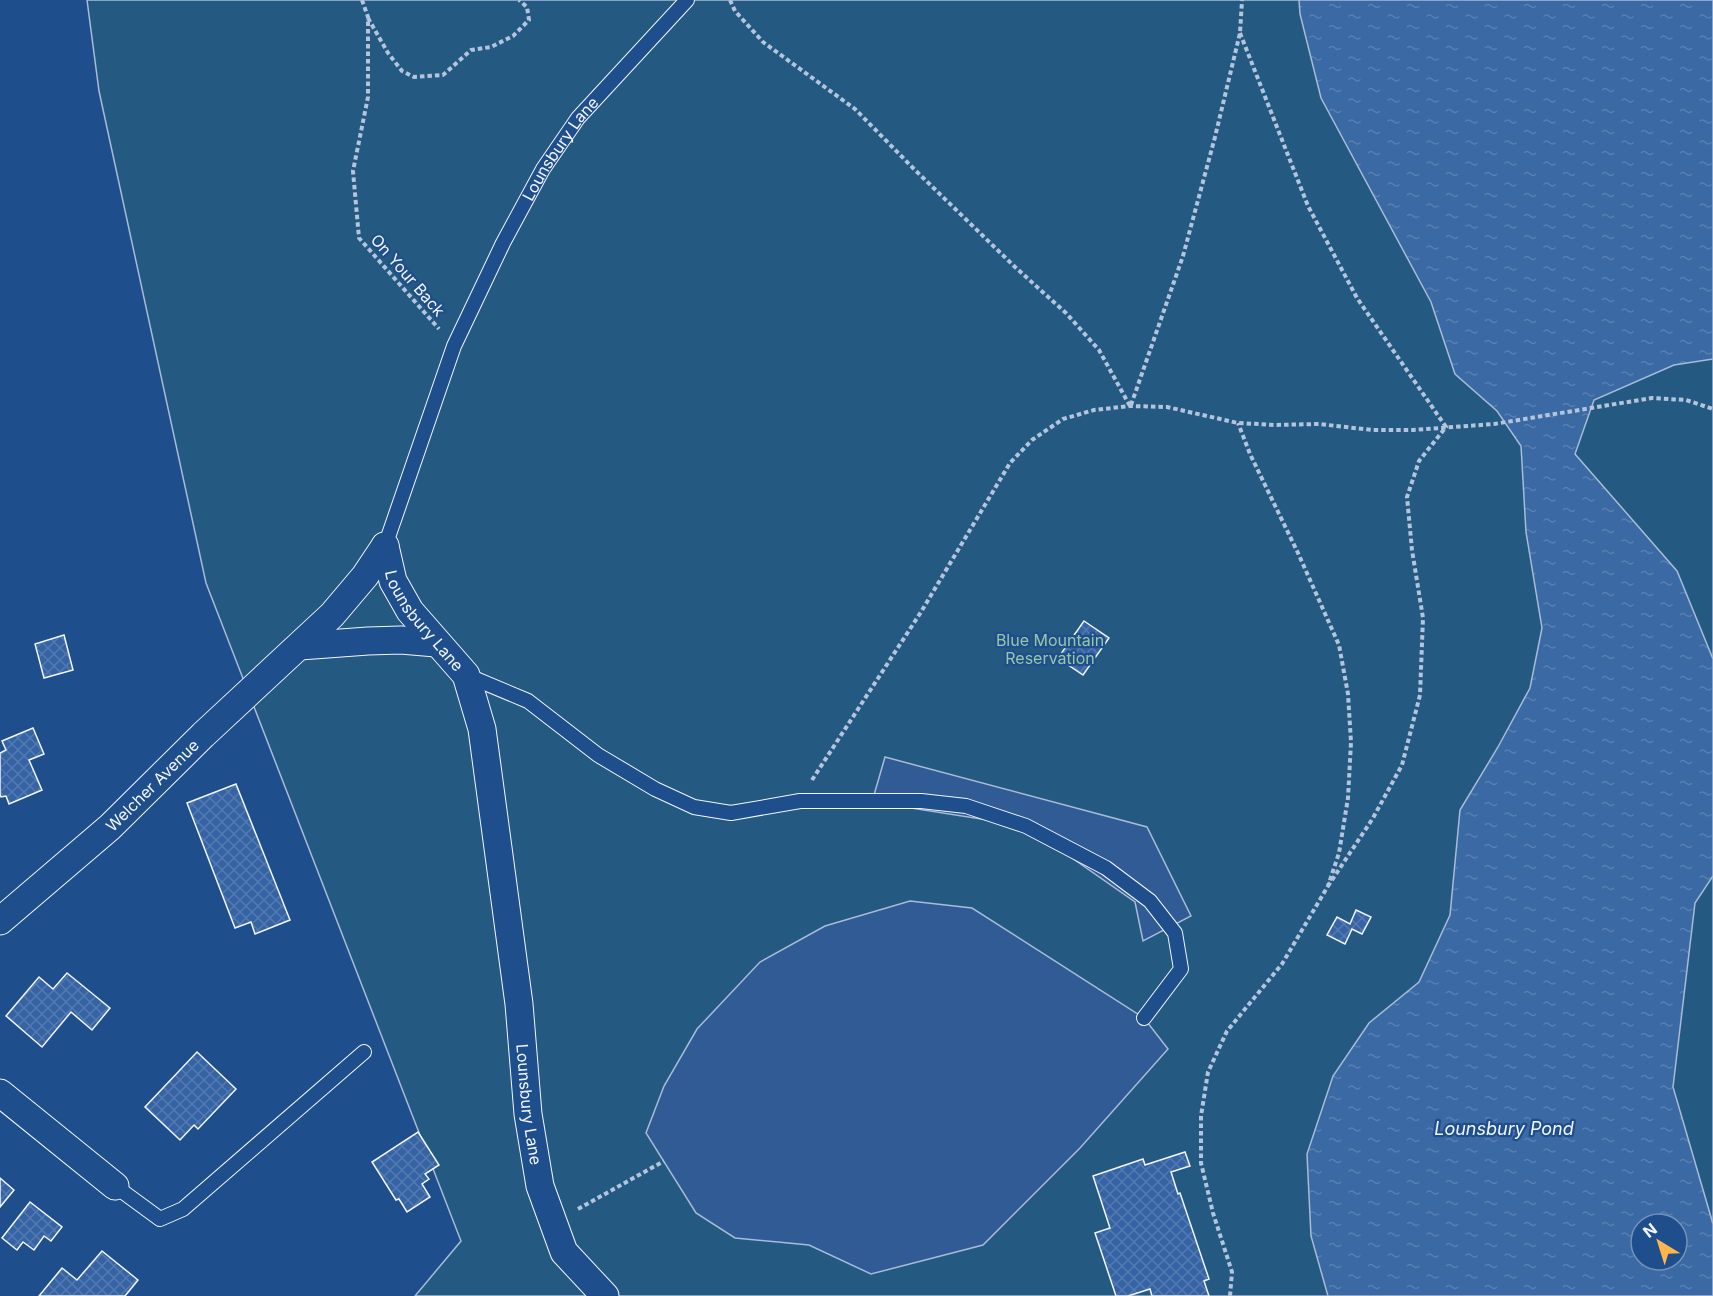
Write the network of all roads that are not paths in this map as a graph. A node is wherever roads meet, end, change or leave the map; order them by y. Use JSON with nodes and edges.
{"nodes":[{"id":1,"x":687,"y":0,"type":"edge"},
{"id":2,"x":385,"y":546,"type":"junction"},
{"id":3,"x":436,"y":643,"type":"junction"},
{"id":4,"x":300,"y":646,"type":"junction"},
{"id":5,"x":466,"y":675,"type":"junction"},
{"id":6,"x":0,"y":921,"type":"edge"},
{"id":7,"x":1144,"y":1018,"type":"dead end"},
{"id":8,"x":364,"y":1052,"type":"dead end"},
{"id":9,"x":0,"y":1093,"type":"edge"},
{"id":10,"x":115,"y":1186,"type":"joint"},
{"id":11,"x":605,"y":1296,"type":"edge"}],
"edges":[{"from":1,"to":2,"type":"lane","name":"Lounsbury Lane"},
{"from":2,"to":3,"type":"street","name":"Lounsbury Lane"},
{"from":2,"to":4,"type":"street","name":"Welcher Avenue"},
{"from":3,"to":4,"type":"street"},
{"from":3,"to":5,"type":"street","name":"Lounsbury Lane"},
{"from":4,"to":6,"type":"street","name":"Welcher Avenue"},
{"from":5,"to":7,"type":"lane"},
{"from":5,"to":11,"type":"street","name":"Lounsbury Lane"},
{"from":8,"to":10,"type":"lane"},
{"from":9,"to":10,"type":"street"}]}
